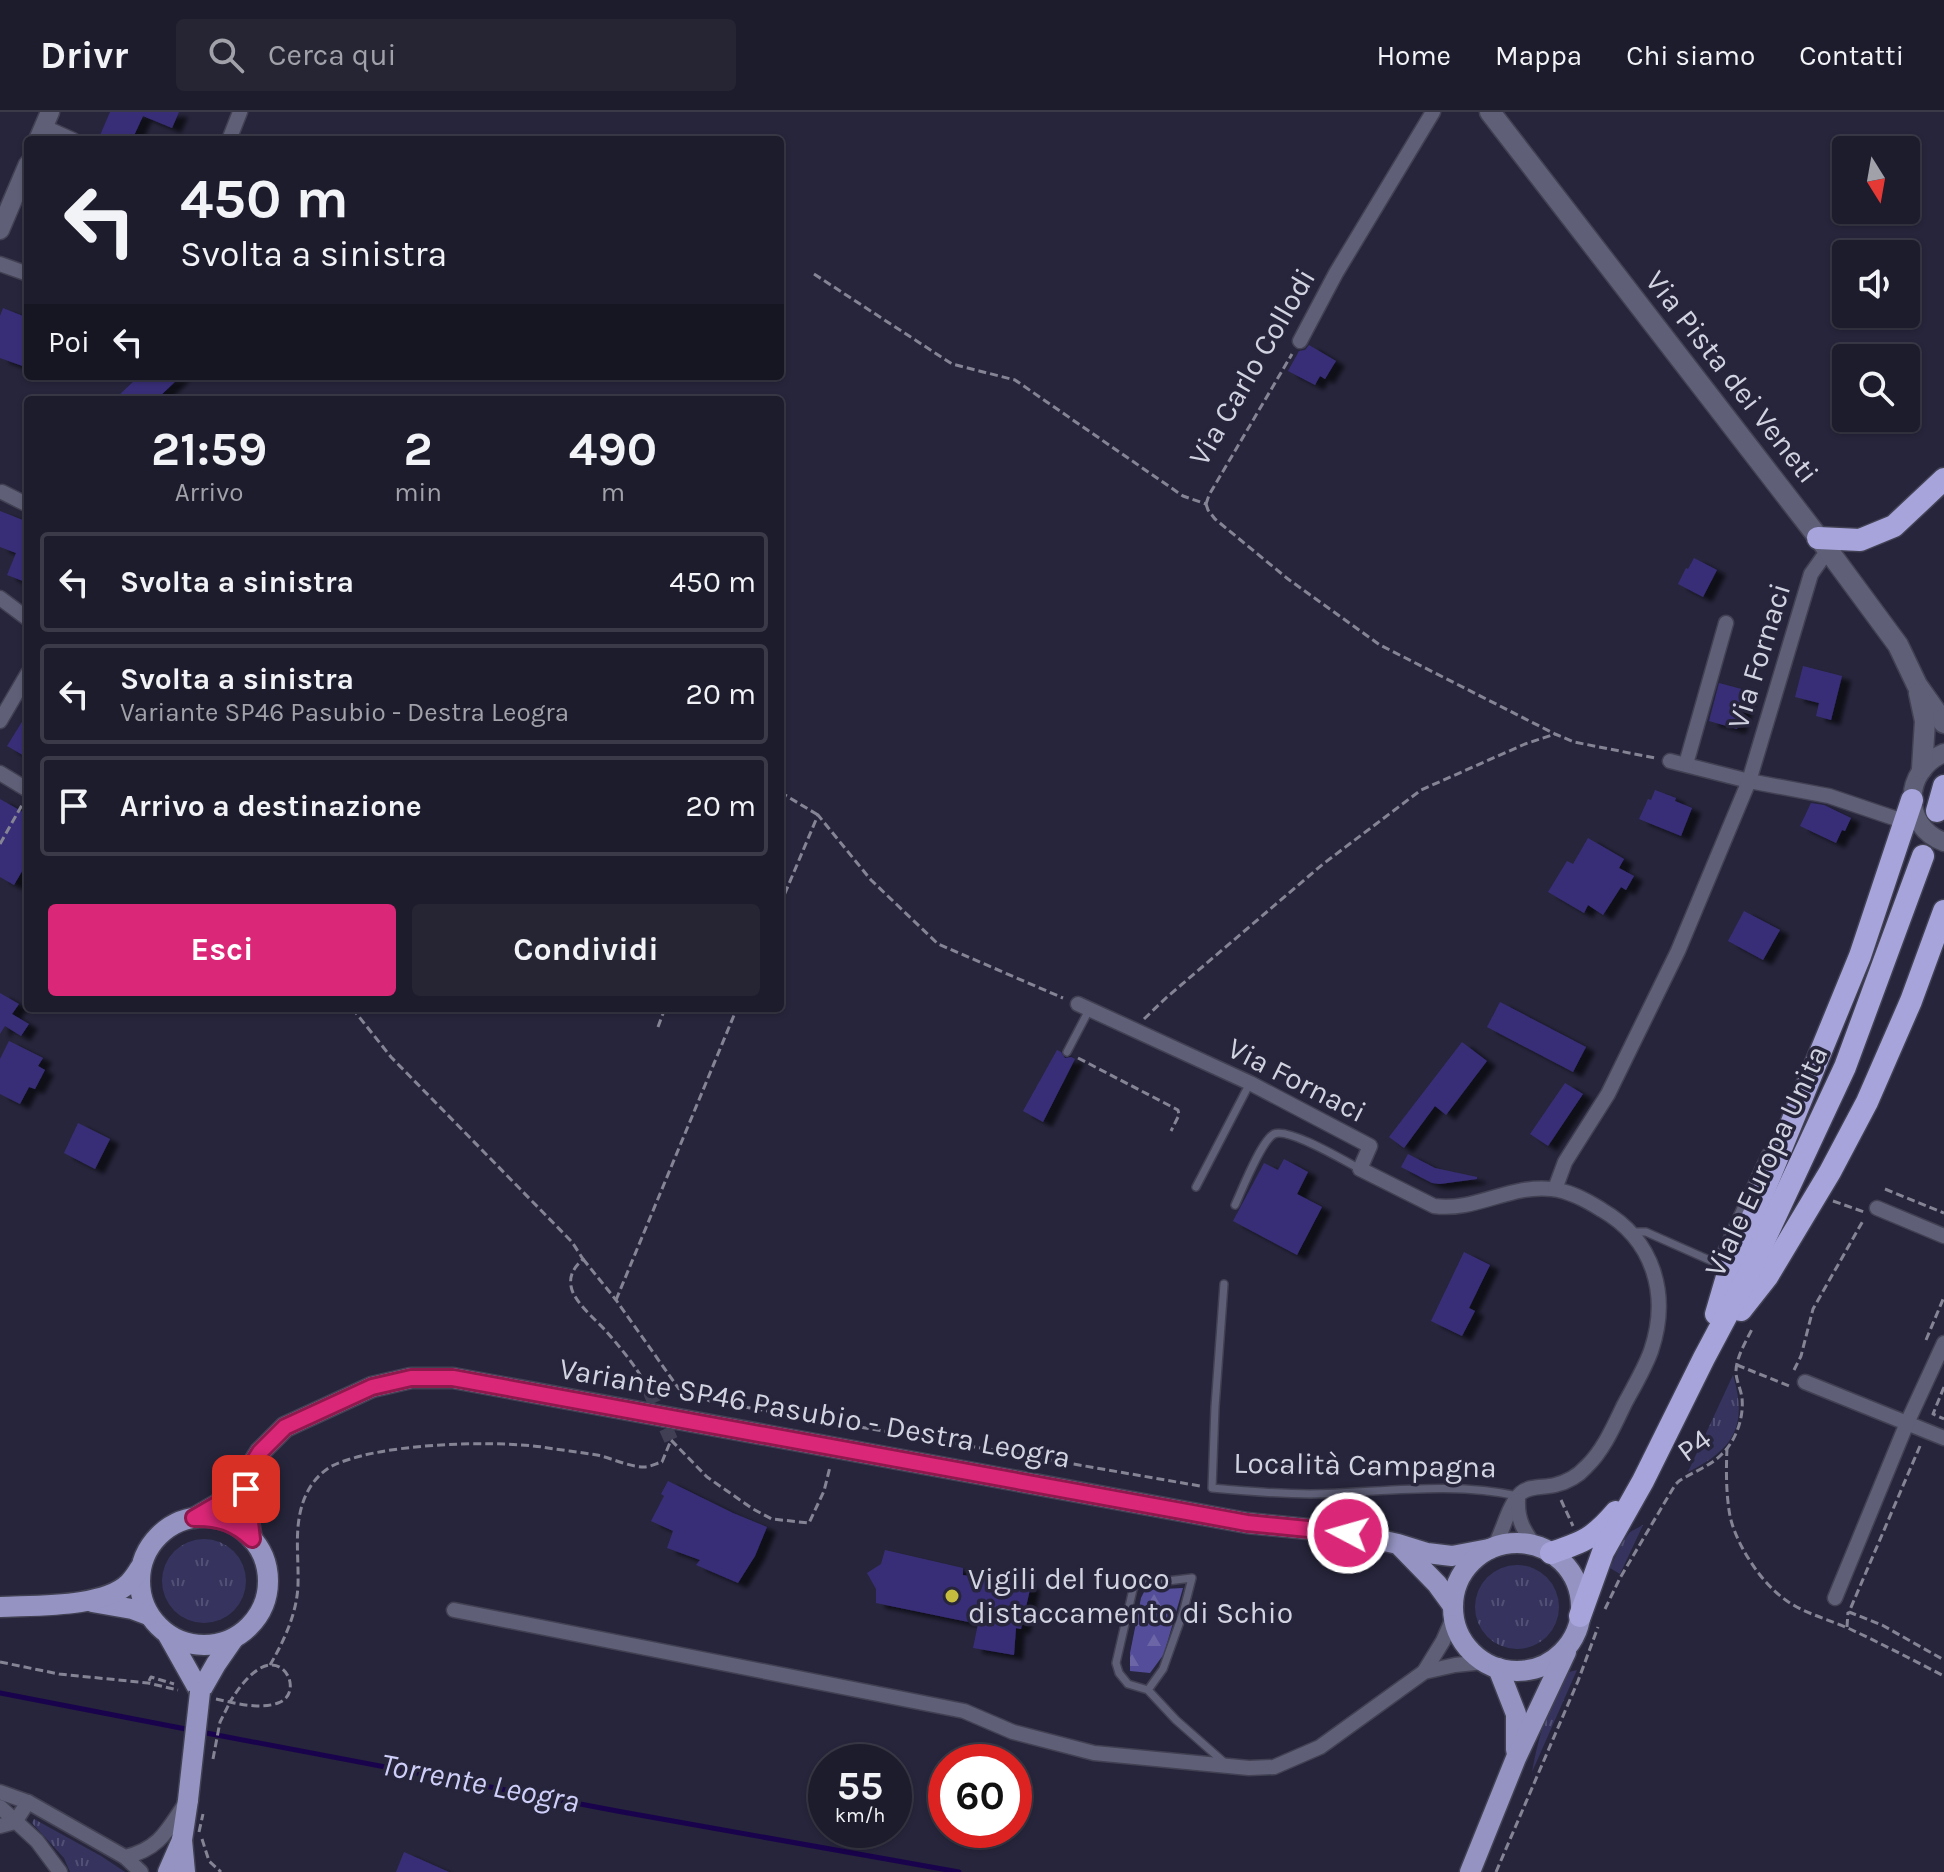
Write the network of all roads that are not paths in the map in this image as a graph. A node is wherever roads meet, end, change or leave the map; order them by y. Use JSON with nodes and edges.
{"nodes":[{"id":1,"x":240,"y":112,"type":"edge"},
{"id":2,"x":1433,"y":112,"type":"edge"},
{"id":3,"x":1490,"y":112,"type":"edge"},
{"id":4,"x":44,"y":126,"type":"edge"},
{"id":5,"x":65,"y":136,"type":"edge"},
{"id":6,"x":231,"y":136,"type":"edge"},
{"id":7,"x":24,"y":173,"type":"edge"},
{"id":8,"x":0,"y":230,"type":"edge"},
{"id":9,"x":0,"y":264,"type":"edge"},
{"id":10,"x":24,"y":273,"type":"edge"},
{"id":11,"x":1300,"y":341,"type":"road end"},
{"id":12,"x":1944,"y":479,"type":"edge"},
{"id":13,"x":2,"y":492,"type":"edge"},
{"id":14,"x":24,"y":503,"type":"edge"},
{"id":15,"x":1823,"y":544,"type":"junction"},
{"id":16,"x":0,"y":598,"type":"edge"},
{"id":17,"x":24,"y":616,"type":"edge"},
{"id":18,"x":1726,"y":623,"type":"dead end"},
{"id":19,"x":24,"y":680,"type":"edge"},
{"id":20,"x":1917,"y":685,"type":"junction"},
{"id":21,"x":1943,"y":720,"type":"edge"},
{"id":22,"x":0,"y":721,"type":"edge"},
{"id":23,"x":1944,"y":753,"type":"edge"},
{"id":24,"x":1670,"y":761,"type":"road end"},
{"id":25,"x":1686,"y":764,"type":"junction"},
{"id":26,"x":1922,"y":769,"type":"junction"},
{"id":27,"x":0,"y":773,"type":"edge"},
{"id":28,"x":1749,"y":781,"type":"junction"},
{"id":29,"x":1944,"y":786,"type":"edge"},
{"id":30,"x":24,"y":790,"type":"edge"},
{"id":31,"x":1912,"y":800,"type":"junction"},
{"id":32,"x":1937,"y":811,"type":"dead end"},
{"id":33,"x":1903,"y":824,"type":"junction"},
{"id":34,"x":1944,"y":842,"type":"edge"},
{"id":35,"x":1923,"y":856,"type":"dead end"},
{"id":36,"x":1944,"y":911,"type":"edge"},
{"id":37,"x":1944,"y":939,"type":"edge"},
{"id":38,"x":1911,"y":1001,"type":"junction"},
{"id":39,"x":1083,"y":1007,"type":"joint"},
{"id":40,"x":1067,"y":1052,"type":"road end"},
{"id":41,"x":1250,"y":1083,"type":"junction"},
{"id":42,"x":1766,"y":1153,"type":"dead end"},
{"id":43,"x":1360,"y":1169,"type":"junction"},
{"id":44,"x":1196,"y":1187,"type":"dead end"},
{"id":45,"x":1555,"y":1189,"type":"junction"},
{"id":46,"x":1235,"y":1205,"type":"dead end"},
{"id":47,"x":1877,"y":1208,"type":"dead end"},
{"id":48,"x":1632,"y":1232,"type":"junction"},
{"id":49,"x":1944,"y":1236,"type":"edge"},
{"id":50,"x":1224,"y":1284,"type":"dead end"},
{"id":51,"x":1944,"y":1343,"type":"edge"},
{"id":52,"x":1704,"y":1358,"type":"junction"},
{"id":53,"x":1805,"y":1382,"type":"road end"},
{"id":54,"x":1907,"y":1423,"type":"junction"},
{"id":55,"x":1944,"y":1438,"type":"edge"},
{"id":56,"x":248,"y":1471,"type":"junction"},
{"id":57,"x":1643,"y":1481,"type":"junction"},
{"id":58,"x":1518,"y":1496,"type":"junction"},
{"id":59,"x":194,"y":1518,"type":"junction"},
{"id":60,"x":252,"y":1539,"type":"junction"},
{"id":61,"x":1398,"y":1544,"type":"junction"},
{"id":62,"x":1491,"y":1548,"type":"junction"},
{"id":63,"x":1543,"y":1549,"type":"junction"},
{"id":64,"x":140,"y":1568,"type":"junction"},
{"id":65,"x":1835,"y":1598,"type":"dead end"},
{"id":66,"x":88,"y":1602,"type":"junction"},
{"id":67,"x":0,"y":1607,"type":"edge"},
{"id":68,"x":454,"y":1610,"type":"dead end"},
{"id":69,"x":1453,"y":1612,"type":"junction"},
{"id":70,"x":148,"y":1615,"type":"junction"},
{"id":71,"x":1578,"y":1624,"type":"junction"},
{"id":72,"x":168,"y":1635,"type":"junction"},
{"id":73,"x":234,"y":1638,"type":"junction"},
{"id":74,"x":1491,"y":1665,"type":"junction"},
{"id":75,"x":1424,"y":1672,"type":"junction"},
{"id":76,"x":1148,"y":1690,"type":"junction"},
{"id":77,"x":200,"y":1694,"type":"junction"},
{"id":78,"x":1516,"y":1758,"type":"junction"},
{"id":79,"x":1228,"y":1766,"type":"junction"},
{"id":80,"x":0,"y":1792,"type":"edge"},
{"id":81,"x":28,"y":1802,"type":"junction"},
{"id":82,"x":0,"y":1807,"type":"edge"},
{"id":83,"x":7,"y":1824,"type":"edge"},
{"id":84,"x":183,"y":1833,"type":"junction"},
{"id":85,"x":125,"y":1857,"type":"junction"},
{"id":86,"x":60,"y":1872,"type":"edge"},
{"id":87,"x":141,"y":1872,"type":"edge"},
{"id":88,"x":168,"y":1872,"type":"edge"},
{"id":89,"x":185,"y":1872,"type":"edge"},
{"id":90,"x":1470,"y":1872,"type":"edge"}],
"edges":[{"from":1,"to":6,"type":"street"},
{"from":2,"to":11,"type":"street","name":"Via Carlo Collodi"},
{"from":3,"to":15,"type":"main road","name":"Via Pista dei Veneti"},
{"from":4,"to":5,"type":"street"},
{"from":7,"to":8,"type":"street"},
{"from":9,"to":10,"type":"street"},
{"from":12,"to":15,"type":"highway"},
{"from":13,"to":14,"type":"street"},
{"from":15,"to":20,"type":"main road","name":"Via Pista dei Veneti"},
{"from":15,"to":28,"type":"street","name":"Via Fornaci"},
{"from":16,"to":17,"type":"street"},
{"from":18,"to":25,"type":"street","name":"Via Fornaci"},
{"from":19,"to":22,"type":"street"},
{"from":20,"to":21,"type":"main road","name":"Via Pista dei Veneti"},
{"from":20,"to":26,"type":"main road","name":"Via Pista dei Veneti"},
{"from":23,"to":26,"type":"street"},
{"from":24,"to":25,"type":"street"},
{"from":25,"to":28,"type":"street"},
{"from":26,"to":31,"type":"street","name":"Via Pista dei Veneti"},
{"from":27,"to":30,"type":"street"},
{"from":28,"to":33,"type":"street"},
{"from":28,"to":45,"type":"street","name":"Via Fornaci"},
{"from":29,"to":32,"type":"highway"},
{"from":31,"to":33,"type":"highway"},
{"from":31,"to":34,"type":"street"},
{"from":33,"to":52,"type":"highway"},
{"from":35,"to":52,"type":"highway","name":"Viale Europa Unita"},
{"from":36,"to":38,"type":"highway"},
{"from":37,"to":38,"type":"highway"},
{"from":38,"to":52,"type":"highway"},
{"from":39,"to":40,"type":"lane"},
{"from":39,"to":41,"type":"street","name":"Via Fornaci"},
{"from":41,"to":43,"type":"street","name":"Via Fornaci"},
{"from":41,"to":44,"type":"lane"},
{"from":42,"to":48,"type":"lane"},
{"from":43,"to":45,"type":"street","name":"Via Fornaci"},
{"from":43,"to":46,"type":"lane"},
{"from":45,"to":48,"type":"street","name":"Via Fornaci"},
{"from":47,"to":49,"type":"street"},
{"from":48,"to":58,"type":"street","name":"Via Fornaci"},
{"from":50,"to":58,"type":"lane","name":"Località Campagna"},
{"from":51,"to":54,"type":"street"},
{"from":52,"to":57,"type":"highway","name":"Viale Europa Unita"},
{"from":53,"to":54,"type":"street"},
{"from":54,"to":55,"type":"street"},
{"from":54,"to":65,"type":"street"},
{"from":56,"to":59,"type":"main road","name":"Variante SP46 Pasubio - Destra Leogra"},
{"from":56,"to":60,"type":"main road"},
{"from":56,"to":61,"type":"main road","name":"Variante SP46 Pasubio - Destra Leogra"},
{"from":57,"to":63,"type":"highway"},
{"from":57,"to":71,"type":"highway"},
{"from":58,"to":62,"type":"street","name":"Località Campagna"},
{"from":58,"to":63,"type":"street","name":"Località Campagna"},
{"from":59,"to":60,"type":"main road"},
{"from":59,"to":64,"type":"main road"},
{"from":60,"to":73,"type":"main road"},
{"from":61,"to":62,"type":"main road","name":"Variante SP46 Pasubio - Destra Leogra"},
{"from":61,"to":69,"type":"main road"},
{"from":62,"to":63,"type":"main road"},
{"from":62,"to":69,"type":"main road"},
{"from":63,"to":71,"type":"main road"},
{"from":64,"to":66,"type":"main road"},
{"from":64,"to":70,"type":"main road"},
{"from":66,"to":67,"type":"main road"},
{"from":66,"to":70,"type":"main road"},
{"from":68,"to":79,"type":"street"},
{"from":69,"to":74,"type":"main road"},
{"from":69,"to":75,"type":"street"},
{"from":70,"to":72,"type":"main road"},
{"from":71,"to":74,"type":"main road"},
{"from":71,"to":78,"type":"main road"},
{"from":72,"to":73,"type":"main road"},
{"from":72,"to":77,"type":"main road"},
{"from":73,"to":77,"type":"main road"},
{"from":74,"to":75,"type":"street"},
{"from":74,"to":78,"type":"main road"},
{"from":75,"to":79,"type":"street"},
{"from":76,"to":76,"type":"lane"},
{"from":76,"to":79,"type":"lane"},
{"from":77,"to":84,"type":"main road","bridge":true},
{"from":78,"to":90,"type":"main road"},
{"from":80,"to":81,"type":"street"},
{"from":81,"to":83,"type":"street"},
{"from":81,"to":85,"type":"street"},
{"from":82,"to":83,"type":"street"},
{"from":83,"to":86,"type":"street"},
{"from":84,"to":85,"type":"street"},
{"from":84,"to":88,"type":"main road"},
{"from":84,"to":89,"type":"main road"},
{"from":85,"to":87,"type":"street"}]}
